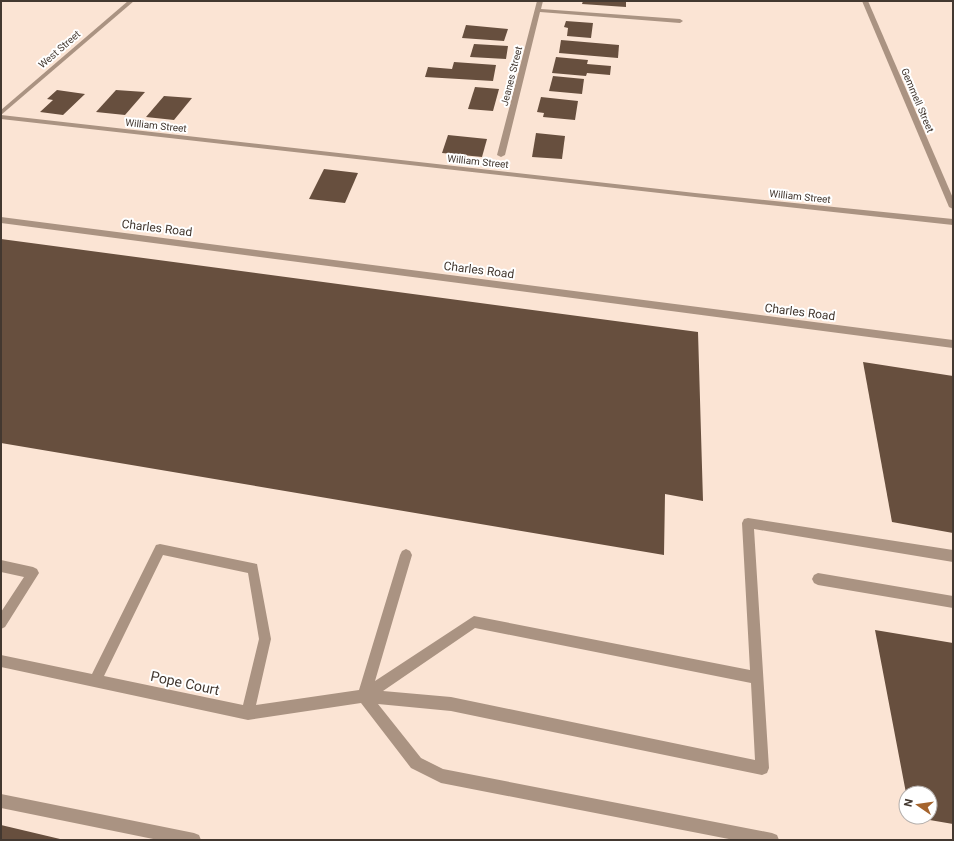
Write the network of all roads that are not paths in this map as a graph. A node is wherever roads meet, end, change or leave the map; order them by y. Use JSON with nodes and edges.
{"nodes":[{"id":1,"x":131,"y":1,"type":"edge"},
{"id":2,"x":540,"y":1,"type":"edge"},
{"id":3,"x":865,"y":1,"type":"edge"},
{"id":4,"x":538,"y":10,"type":"junction"},
{"id":5,"x":680,"y":21,"type":"dead end"},
{"id":6,"x":1,"y":113,"type":"edge"},
{"id":7,"x":1,"y":117,"type":"edge"},
{"id":8,"x":501,"y":155,"type":"dead end"},
{"id":9,"x":953,"y":207,"type":"edge"},
{"id":10,"x":1,"y":220,"type":"edge"},
{"id":11,"x":953,"y":222,"type":"edge"},
{"id":12,"x":953,"y":344,"type":"edge"},
{"id":13,"x":406,"y":555,"type":"dead end"},
{"id":14,"x":953,"y":556,"type":"edge"},
{"id":15,"x":1,"y":566,"type":"edge"},
{"id":16,"x":818,"y":579,"type":"dead end"},
{"id":17,"x":953,"y":602,"type":"edge"},
{"id":18,"x":1,"y":623,"type":"edge"},
{"id":19,"x":1,"y":661,"type":"edge"},
{"id":20,"x":756,"y":678,"type":"junction"},
{"id":21,"x":95,"y":681,"type":"junction"},
{"id":22,"x":364,"y":696,"type":"junction"},
{"id":23,"x":248,"y":713,"type":"junction"},
{"id":24,"x":1,"y":801,"type":"edge"},
{"id":25,"x":194,"y":840,"type":"edge"},
{"id":26,"x":772,"y":840,"type":"edge"}],
"edges":[{"from":1,"to":6,"type":"street","name":"West Street"},
{"from":2,"to":4,"type":"street","name":"Jeanes Street"},
{"from":3,"to":9,"type":"street","name":"Gemmell Street"},
{"from":4,"to":5,"type":"street"},
{"from":4,"to":8,"type":"street","name":"Jeanes Street"},
{"from":7,"to":11,"type":"street","name":"William Street"},
{"from":10,"to":12,"type":"street","name":"Charles Road"},
{"from":13,"to":22,"type":"street"},
{"from":14,"to":20,"type":"street"},
{"from":15,"to":18,"type":"street"},
{"from":16,"to":17,"type":"street"},
{"from":19,"to":21,"type":"street","name":"Pope Court"},
{"from":20,"to":22,"type":"street"},
{"from":20,"to":22,"type":"street"},
{"from":21,"to":23,"type":"street","name":"Pope Court"},
{"from":21,"to":23,"type":"street"},
{"from":22,"to":23,"type":"street","name":"Pope Court"},
{"from":22,"to":26,"type":"street"},
{"from":24,"to":25,"type":"street"}]}
